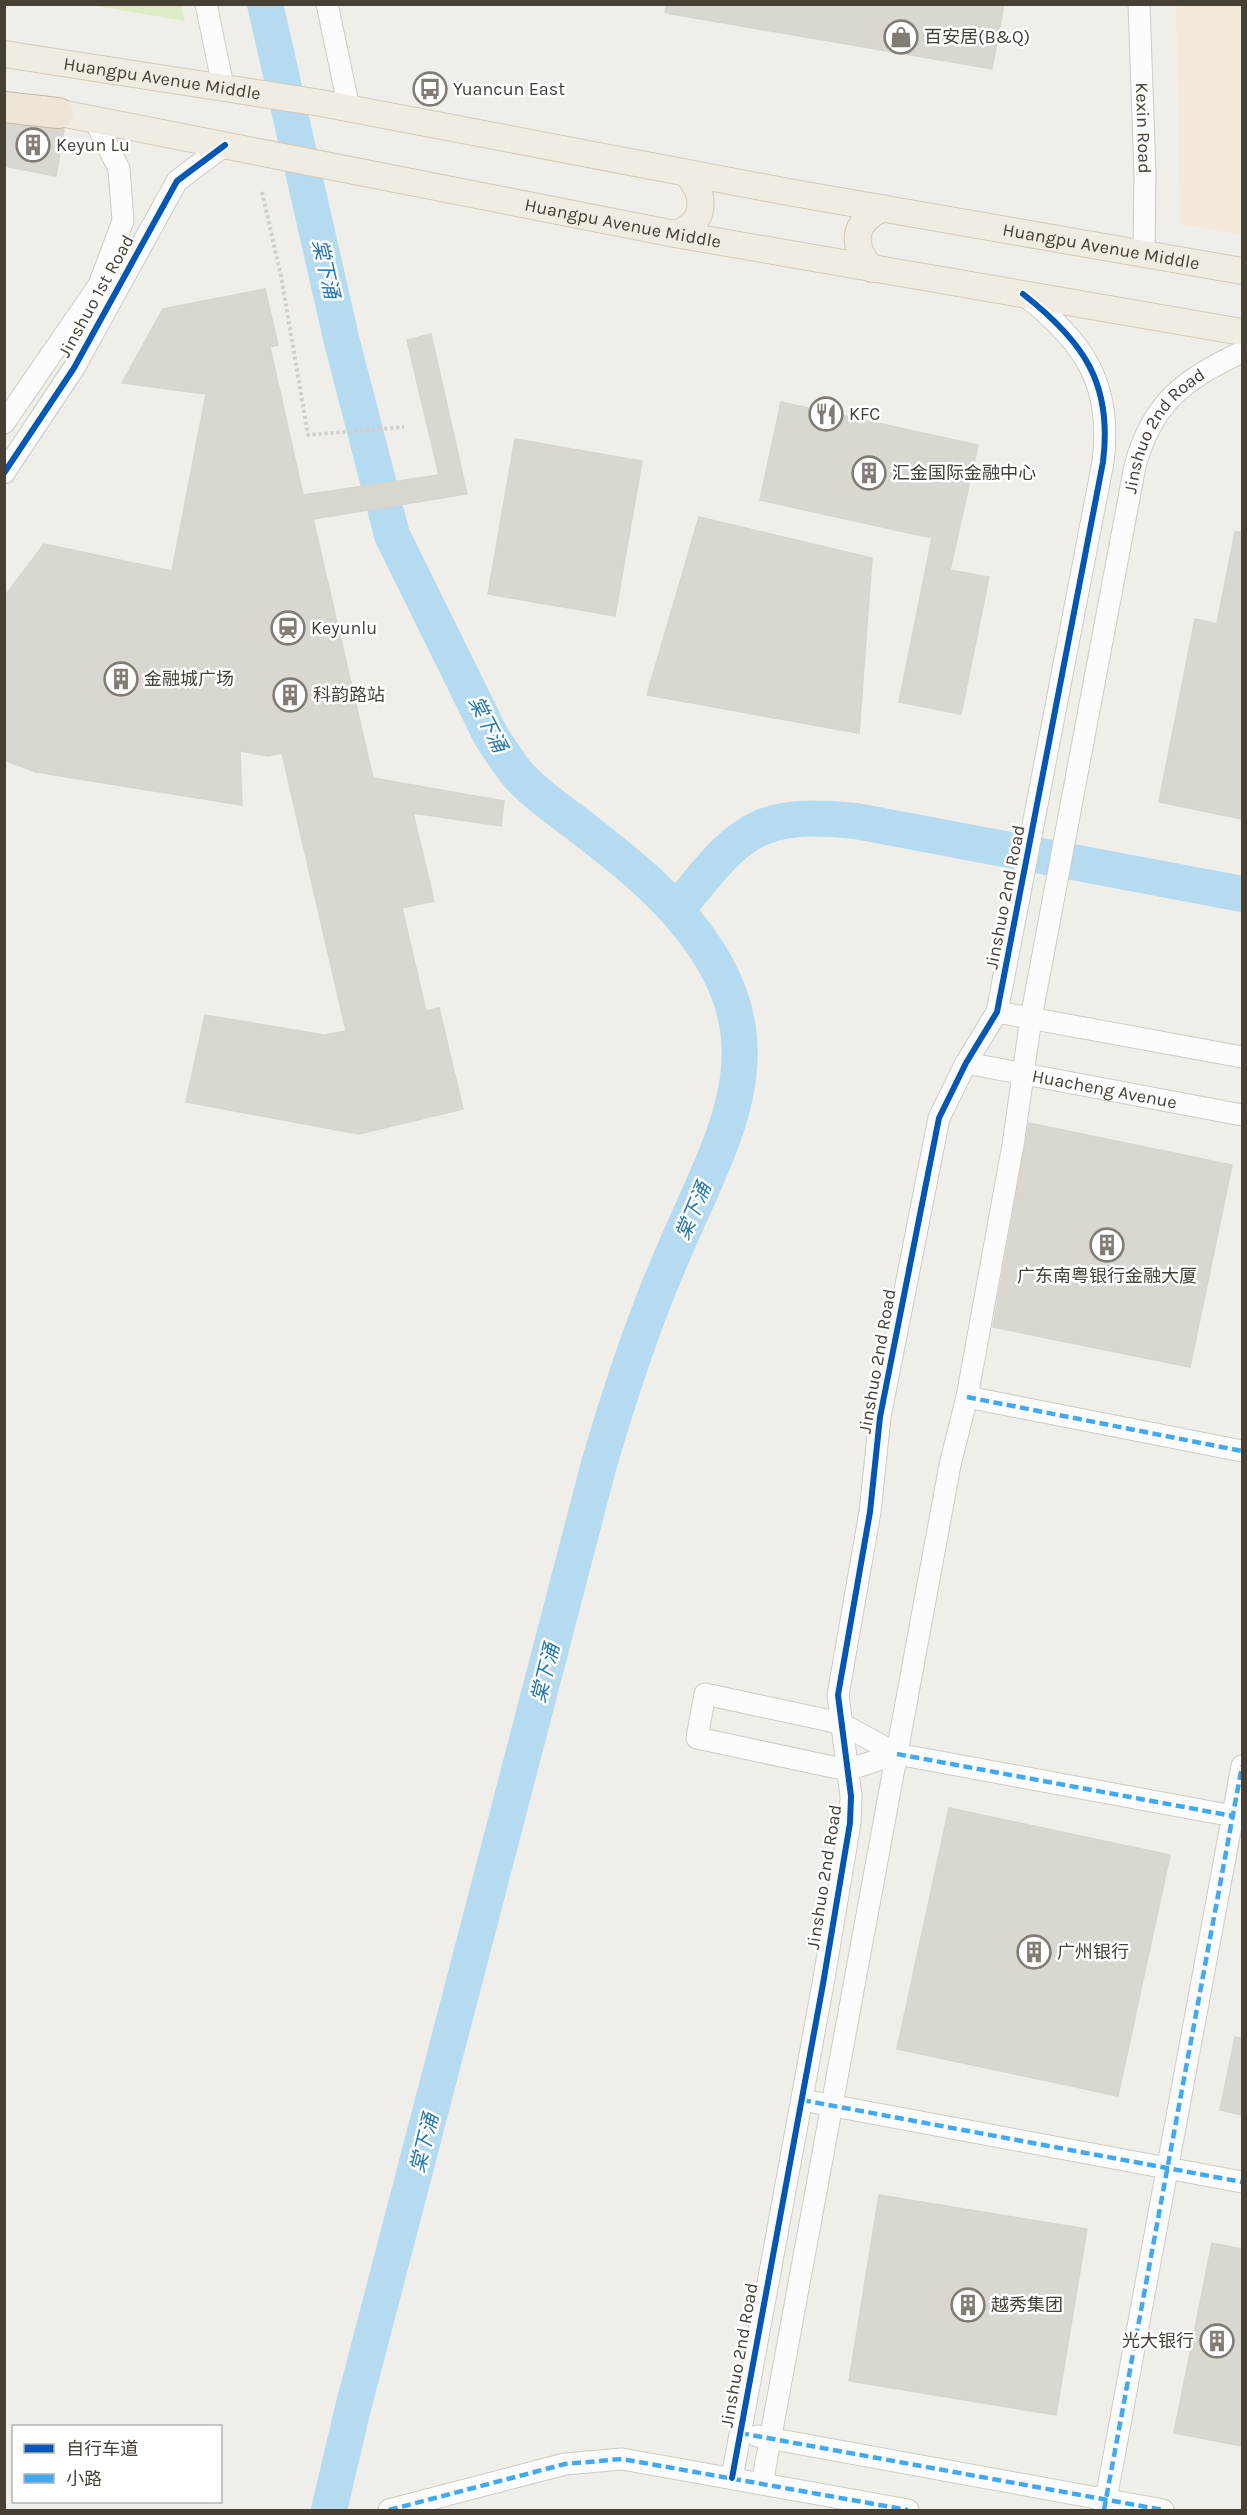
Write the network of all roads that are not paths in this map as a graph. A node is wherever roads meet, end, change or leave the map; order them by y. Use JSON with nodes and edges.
{"nodes":[{"id":1,"x":206,"y":4,"type":"edge"},
{"id":2,"x":327,"y":4,"type":"edge"},
{"id":3,"x":1139,"y":4,"type":"edge"},
{"id":4,"x":4,"y":54,"type":"edge"},
{"id":5,"x":234,"y":88,"type":"junction"},
{"id":6,"x":4,"y":102,"type":"edge"},
{"id":7,"x":4,"y":108,"type":"edge"},
{"id":8,"x":349,"y":108,"type":"junction"},
{"id":9,"x":58,"y":112,"type":"junction"},
{"id":10,"x":95,"y":121,"type":"junction"},
{"id":11,"x":225,"y":145,"type":"junction"},
{"id":12,"x":686,"y":173,"type":"junction"},
{"id":13,"x":883,"y":208,"type":"junction"},
{"id":14,"x":675,"y":234,"type":"junction"},
{"id":15,"x":1144,"y":254,"type":"junction"},
{"id":16,"x":872,"y":269,"type":"junction"},
{"id":17,"x":1242,"y":271,"type":"edge"},
{"id":18,"x":1023,"y":294,"type":"junction"},
{"id":19,"x":1242,"y":332,"type":"edge"},
{"id":20,"x":1242,"y":352,"type":"edge"},
{"id":21,"x":4,"y":423,"type":"edge"},
{"id":22,"x":4,"y":472,"type":"edge"},
{"id":23,"x":998,"y":1012,"type":"junction"},
{"id":24,"x":1031,"y":1018,"type":"junction"},
{"id":25,"x":1242,"y":1057,"type":"edge"},
{"id":26,"x":966,"y":1063,"type":"junction"},
{"id":27,"x":1024,"y":1074,"type":"junction"},
{"id":28,"x":1242,"y":1115,"type":"edge"},
{"id":29,"x":967,"y":1397,"type":"junction"},
{"id":30,"x":1242,"y":1451,"type":"edge"},
{"id":31,"x":840,"y":1723,"type":"junction"},
{"id":32,"x":897,"y":1754,"type":"junction"},
{"id":33,"x":1242,"y":1767,"type":"edge"},
{"id":34,"x":848,"y":1770,"type":"junction"},
{"id":35,"x":1233,"y":1816,"type":"junction"},
{"id":36,"x":802,"y":2100,"type":"junction"},
{"id":37,"x":832,"y":2105,"type":"junction"},
{"id":38,"x":1168,"y":2168,"type":"junction"},
{"id":39,"x":1242,"y":2182,"type":"edge"},
{"id":40,"x":740,"y":2433,"type":"junction"},
{"id":41,"x":770,"y":2439,"type":"junction"},
{"id":42,"x":732,"y":2478,"type":"junction"},
{"id":43,"x":762,"y":2484,"type":"junction"},
{"id":44,"x":1105,"y":2505,"type":"edge"},
{"id":45,"x":389,"y":2511,"type":"edge"},
{"id":46,"x":908,"y":2511,"type":"edge"},
{"id":47,"x":1163,"y":2511,"type":"edge"}],
"edges":[{"from":1,"to":5,"type":"street"},
{"from":2,"to":8,"type":"street"},
{"from":3,"to":15,"type":"street","name":"Kexin Road"},
{"from":4,"to":5,"type":"main road","name":"Huangpu Avenue Middle"},
{"from":5,"to":8,"type":"main road","name":"Huangpu Avenue Middle"},
{"from":6,"to":9,"type":"main road","name":"Huangpu Avenue Middle"},
{"from":7,"to":9,"type":"highway"},
{"from":8,"to":12,"type":"main road","name":"Huangpu Avenue Middle"},
{"from":9,"to":10,"type":"main road","name":"Huangpu Avenue Middle"},
{"from":10,"to":11,"type":"main road","name":"Huangpu Avenue Middle"},
{"from":10,"to":21,"type":"street","name":"Jinshuo 1st Road"},
{"from":11,"to":14,"type":"main road","name":"Huangpu Avenue Middle"},
{"from":11,"to":22,"type":"street","name":"Jinshuo 1st Road"},
{"from":12,"to":13,"type":"main road","name":"Huangpu Avenue Middle"},
{"from":12,"to":14,"type":"main road"},
{"from":13,"to":15,"type":"main road","name":"Huangpu Avenue Middle"},
{"from":13,"to":16,"type":"main road"},
{"from":14,"to":16,"type":"main road","name":"Huangpu Avenue Middle"},
{"from":15,"to":17,"type":"main road","name":"Huangpu Avenue Middle"},
{"from":16,"to":18,"type":"main road","name":"Huangpu Avenue Middle"},
{"from":18,"to":19,"type":"main road","name":"Huangpu Avenue Middle"},
{"from":18,"to":23,"type":"street","name":"Jinshuo 2nd Road"},
{"from":20,"to":24,"type":"street","name":"Jinshuo 2nd Road"},
{"from":23,"to":24,"type":"street"},
{"from":23,"to":26,"type":"street","name":"Jinshuo 2nd Road"},
{"from":24,"to":25,"type":"street"},
{"from":24,"to":27,"type":"street","name":"Jinshuo 2nd Road"},
{"from":26,"to":27,"type":"street","name":"Huacheng Avenue"},
{"from":26,"to":31,"type":"street","name":"Jinshuo 2nd Road"},
{"from":27,"to":28,"type":"street","name":"Huacheng Avenue"},
{"from":27,"to":29,"type":"street","name":"Jinshuo 2nd Road"},
{"from":29,"to":30,"type":"street"},
{"from":29,"to":32,"type":"street","name":"Jinshuo 2nd Road"},
{"from":31,"to":32,"type":"street"},
{"from":31,"to":34,"type":"street","name":"Jinshuo 2nd Road"},
{"from":31,"to":34,"type":"street"},
{"from":32,"to":34,"type":"street"},
{"from":32,"to":35,"type":"street"},
{"from":32,"to":37,"type":"street","name":"Jinshuo 2nd Road"},
{"from":33,"to":35,"type":"street"},
{"from":34,"to":36,"type":"street","name":"Jinshuo 2nd Road"},
{"from":35,"to":38,"type":"street"},
{"from":36,"to":37,"type":"street"},
{"from":36,"to":40,"type":"street","name":"Jinshuo 2nd Road"},
{"from":37,"to":38,"type":"street"},
{"from":37,"to":41,"type":"street","name":"Jinshuo 2nd Road"},
{"from":38,"to":39,"type":"street"},
{"from":38,"to":44,"type":"street"},
{"from":40,"to":41,"type":"street"},
{"from":40,"to":42,"type":"street","name":"Jinshuo 2nd Road"},
{"from":41,"to":43,"type":"street","name":"Jinshuo 2nd Road"},
{"from":41,"to":44,"type":"street"},
{"from":42,"to":43,"type":"street"},
{"from":42,"to":45,"type":"street"},
{"from":43,"to":46,"type":"street"},
{"from":44,"to":47,"type":"street"}]}
